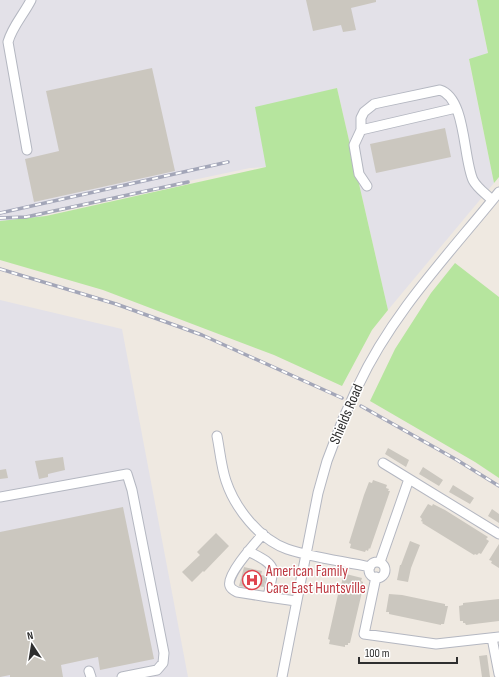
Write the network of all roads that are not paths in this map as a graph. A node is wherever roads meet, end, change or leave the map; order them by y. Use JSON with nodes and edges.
{"nodes":[{"id":1,"x":31,"y":0,"type":"edge"},
{"id":2,"x":456,"y":108,"type":"junction"},
{"id":3,"x":361,"y":130,"type":"junction"},
{"id":4,"x":27,"y":150,"type":"dead end"},
{"id":5,"x":367,"y":186,"type":"dead end"},
{"id":6,"x":499,"y":192,"type":"edge"},
{"id":7,"x":492,"y":200,"type":"junction"},
{"id":8,"x":217,"y":436,"type":"dead end"},
{"id":9,"x":383,"y":463,"type":"dead end"},
{"id":10,"x":408,"y":479,"type":"junction"},
{"id":11,"x":0,"y":497,"type":"edge"},
{"id":12,"x":263,"y":534,"type":"junction"},
{"id":13,"x":499,"y":534,"type":"edge"},
{"id":14,"x":248,"y":551,"type":"junction"},
{"id":15,"x":306,"y":554,"type":"junction"},
{"id":16,"x":380,"y":562,"type":"junction"},
{"id":17,"x":370,"y":567,"type":"junction"},
{"id":18,"x":376,"y":577,"type":"junction"},
{"id":19,"x":268,"y":597,"type":"junction"},
{"id":20,"x":296,"y":601,"type":"junction"},
{"id":21,"x":495,"y":638,"type":"edge"},
{"id":22,"x":499,"y":674,"type":"edge"},
{"id":23,"x":122,"y":677,"type":"edge"},
{"id":24,"x":282,"y":677,"type":"edge"}],
"edges":[{"from":1,"to":4,"type":"street"},
{"from":2,"to":3,"type":"street"},
{"from":2,"to":3,"type":"street"},
{"from":2,"to":7,"type":"street"},
{"from":3,"to":5,"type":"street"},
{"from":6,"to":7,"type":"street","name":"Shields Road"},
{"from":7,"to":15,"type":"street","name":"Shields Road","bridge":true},
{"from":8,"to":12,"type":"street"},
{"from":9,"to":10,"type":"street"},
{"from":10,"to":13,"type":"street"},
{"from":10,"to":16,"type":"street"},
{"from":11,"to":23,"type":"street"},
{"from":12,"to":14,"type":"street"},
{"from":12,"to":15,"type":"street"},
{"from":14,"to":19,"type":"street"},
{"from":14,"to":19,"type":"street"},
{"from":15,"to":17,"type":"street"},
{"from":15,"to":20,"type":"street","name":"Shields Road"},
{"from":16,"to":17,"type":"street"},
{"from":16,"to":18,"type":"street"},
{"from":17,"to":18,"type":"street"},
{"from":18,"to":21,"type":"street"},
{"from":19,"to":20,"type":"street"},
{"from":20,"to":24,"type":"street","name":"Shields Road"},
{"from":21,"to":22,"type":"street"}]}
